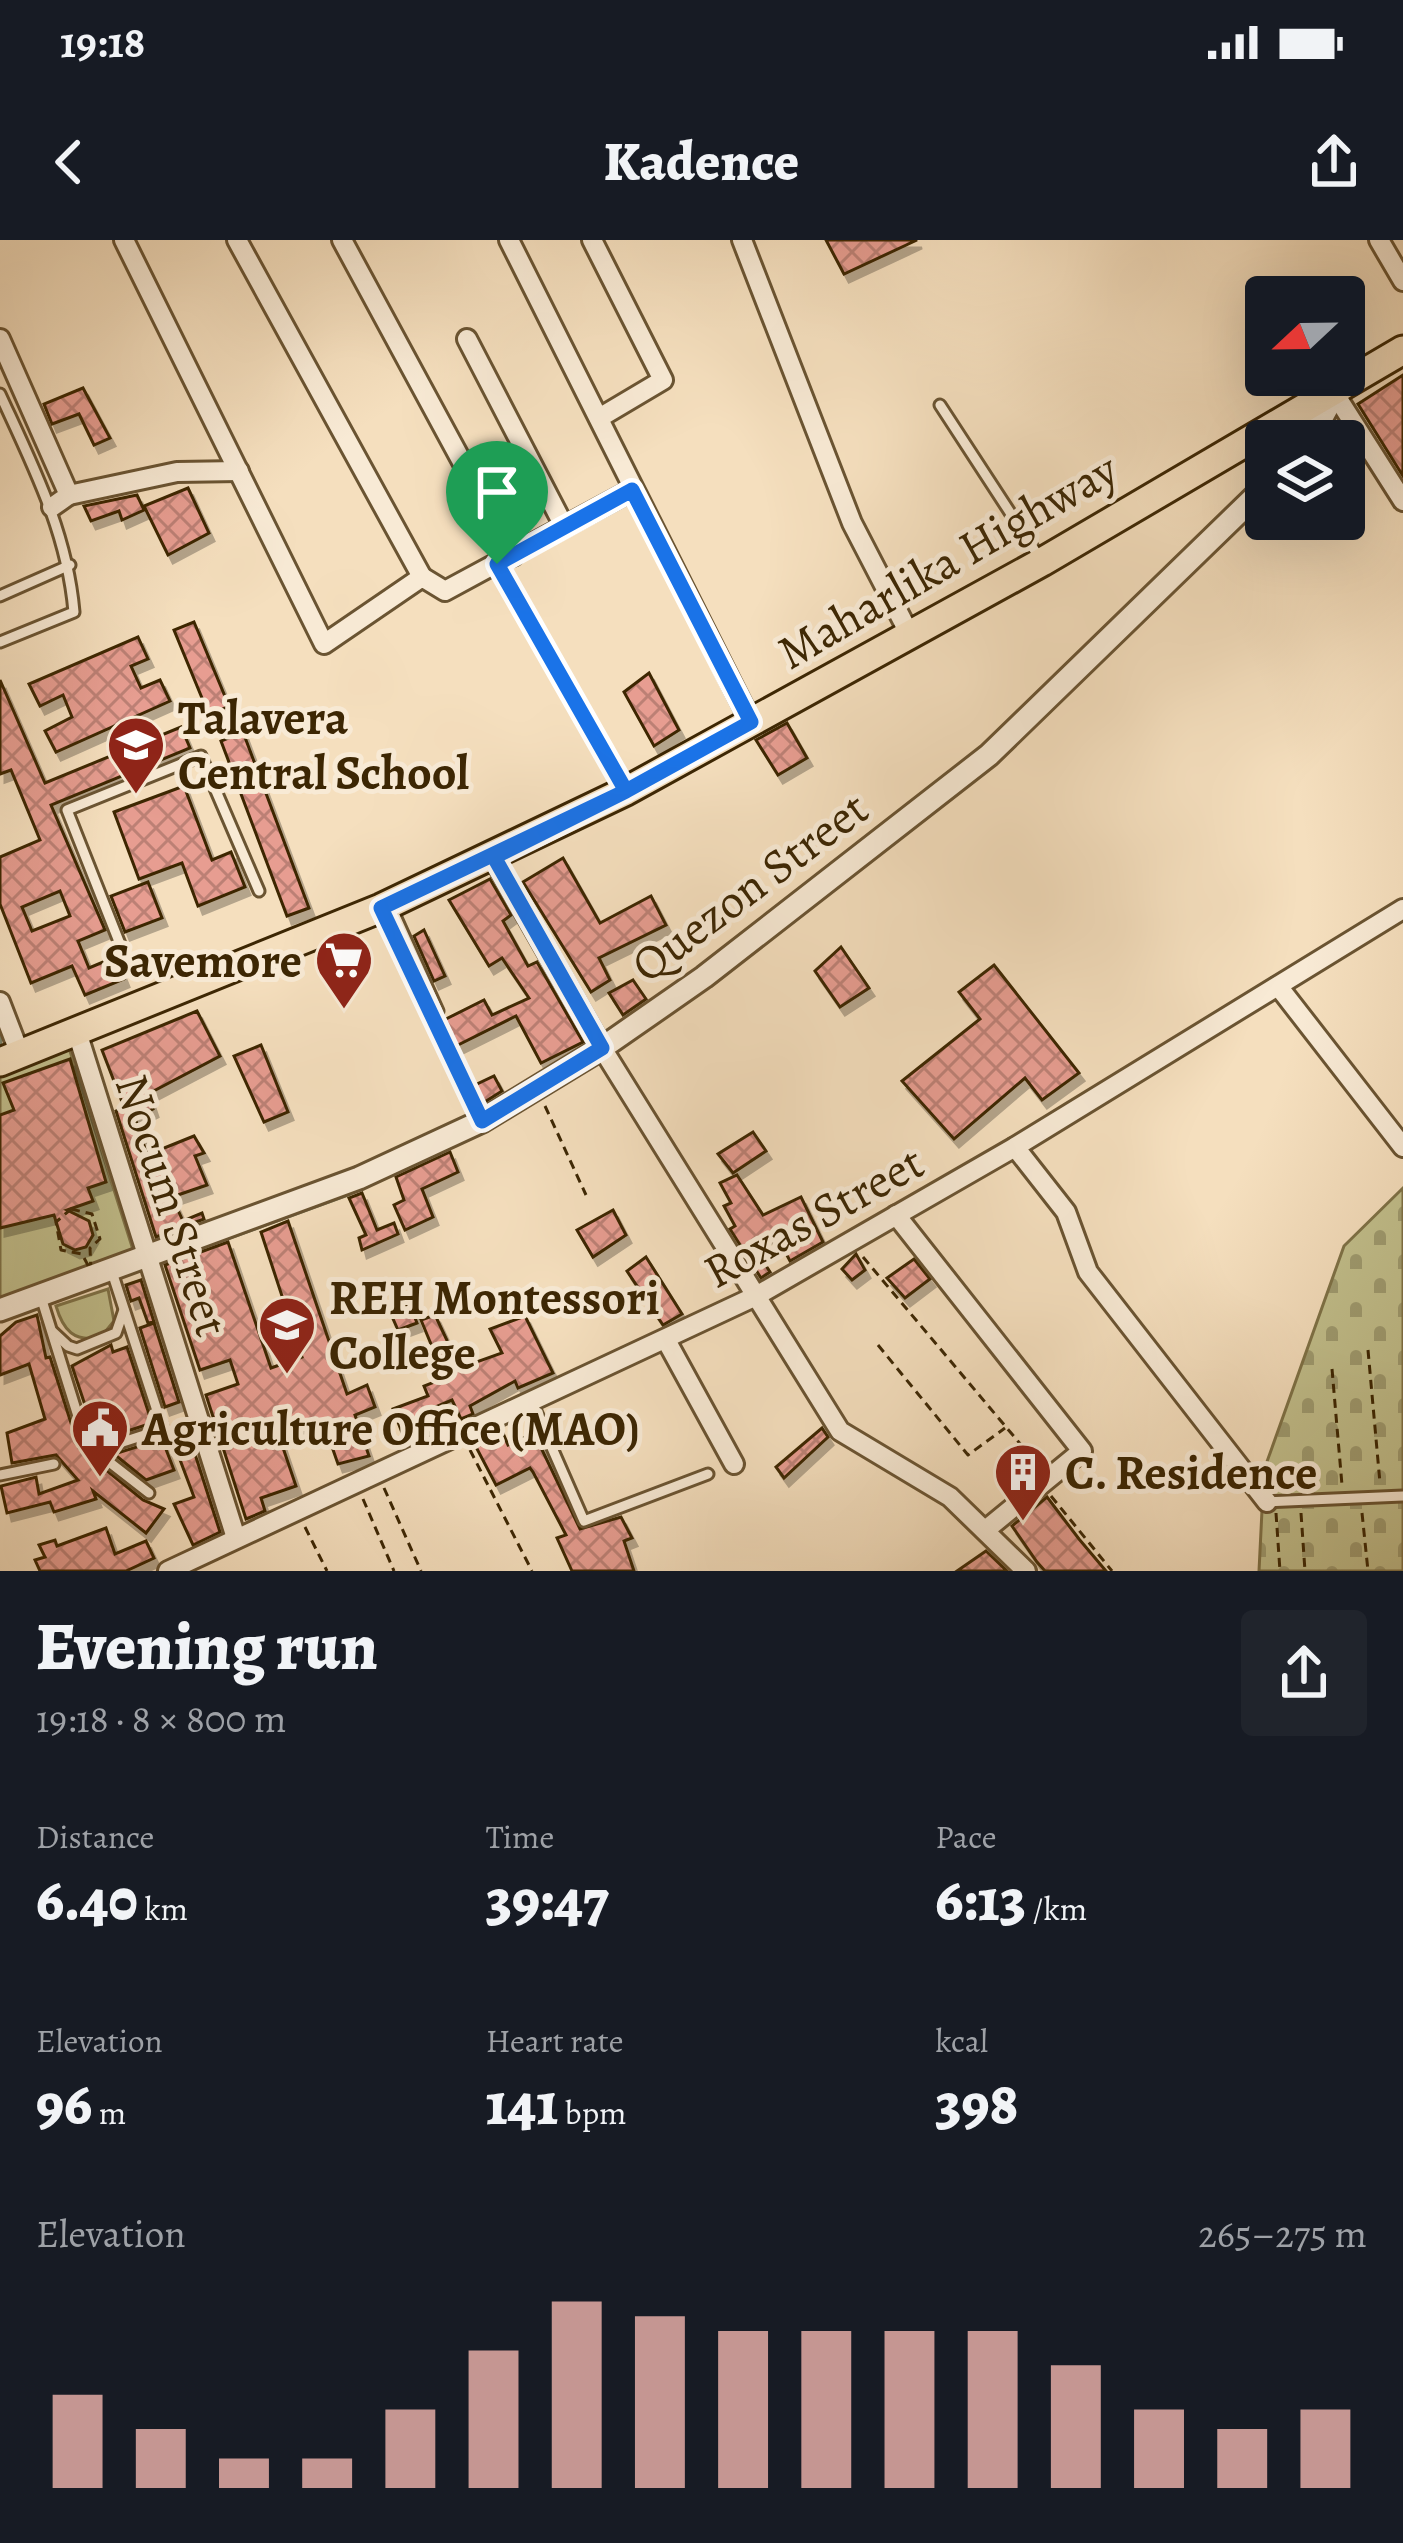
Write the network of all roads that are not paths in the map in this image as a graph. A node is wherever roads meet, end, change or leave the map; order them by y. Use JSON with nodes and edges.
{"nodes":[{"id":1,"x":124,"y":240,"type":"edge"},
{"id":2,"x":237,"y":240,"type":"edge"},
{"id":3,"x":342,"y":240,"type":"edge"},
{"id":4,"x":509,"y":240,"type":"edge"},
{"id":5,"x":592,"y":240,"type":"edge"},
{"id":6,"x":742,"y":240,"type":"edge"},
{"id":7,"x":1379,"y":240,"type":"edge"},
{"id":8,"x":1403,"y":280,"type":"edge"},
{"id":9,"x":467,"y":339,"type":"dead end"},
{"id":10,"x":1403,"y":350,"type":"edge"},
{"id":11,"x":2,"y":352,"type":"edge"},
{"id":12,"x":1365,"y":375,"type":"edge"},
{"id":13,"x":0,"y":394,"type":"edge"},
{"id":14,"x":1331,"y":396,"type":"edge"},
{"id":15,"x":1336,"y":396,"type":"edge"},
{"id":16,"x":940,"y":405,"type":"dead end"},
{"id":17,"x":599,"y":418,"type":"junction"},
{"id":18,"x":239,"y":471,"type":"junction"},
{"id":19,"x":632,"y":490,"type":"junction"},
{"id":20,"x":60,"y":501,"type":"junction"},
{"id":21,"x":1403,"y":501,"type":"edge"},
{"id":22,"x":1245,"y":506,"type":"edge"},
{"id":23,"x":564,"y":526,"type":"junction"},
{"id":24,"x":505,"y":560,"type":"junction"},
{"id":25,"x":1042,"y":562,"type":"junction"},
{"id":26,"x":70,"y":566,"type":"junction"},
{"id":27,"x":422,"y":577,"type":"junction"},
{"id":28,"x":0,"y":596,"type":"edge"},
{"id":29,"x":910,"y":634,"type":"junction"},
{"id":30,"x":0,"y":642,"type":"edge"},
{"id":31,"x":751,"y":722,"type":"junction"},
{"id":32,"x":626,"y":791,"type":"junction"},
{"id":33,"x":494,"y":857,"type":"junction"},
{"id":34,"x":259,"y":891,"type":"dead end"},
{"id":35,"x":385,"y":906,"type":"junction"},
{"id":36,"x":1403,"y":909,"type":"edge"},
{"id":37,"x":120,"y":944,"type":"dead end"},
{"id":38,"x":1278,"y":986,"type":"junction"},
{"id":39,"x":0,"y":1002,"type":"edge"},
{"id":40,"x":438,"y":1011,"type":"dead end"},
{"id":41,"x":77,"y":1033,"type":"junction"},
{"id":42,"x":602,"y":1048,"type":"junction"},
{"id":43,"x":10,"y":1058,"type":"edge"},
{"id":44,"x":482,"y":1121,"type":"junction"},
{"id":45,"x":1015,"y":1147,"type":"junction"},
{"id":46,"x":1403,"y":1147,"type":"edge"},
{"id":47,"x":896,"y":1215,"type":"junction"},
{"id":48,"x":149,"y":1258,"type":"junction"},
{"id":49,"x":112,"y":1272,"type":"junction"},
{"id":50,"x":756,"y":1296,"type":"junction"},
{"id":51,"x":41,"y":1298,"type":"junction"},
{"id":52,"x":0,"y":1310,"type":"edge"},
{"id":53,"x":124,"y":1310,"type":"junction"},
{"id":54,"x":53,"y":1332,"type":"junction"},
{"id":55,"x":666,"y":1340,"type":"junction"},
{"id":56,"x":531,"y":1400,"type":"junction"},
{"id":57,"x":95,"y":1451,"type":"junction"},
{"id":58,"x":53,"y":1464,"type":"dead end"},
{"id":59,"x":734,"y":1464,"type":"dead end"},
{"id":60,"x":708,"y":1474,"type":"dead end"},
{"id":61,"x":0,"y":1475,"type":"edge"},
{"id":62,"x":148,"y":1493,"type":"dead end"},
{"id":63,"x":1403,"y":1496,"type":"edge"},
{"id":64,"x":1271,"y":1504,"type":"joint"},
{"id":65,"x":988,"y":1528,"type":"junction"},
{"id":66,"x":236,"y":1538,"type":"junction"},
{"id":67,"x":168,"y":1571,"type":"edge"},
{"id":68,"x":1026,"y":1571,"type":"edge"}],
"edges":[{"from":1,"to":18,"type":"street"},
{"from":2,"to":27,"type":"street"},
{"from":3,"to":24,"type":"street"},
{"from":4,"to":17,"type":"street"},
{"from":5,"to":17,"type":"street"},
{"from":6,"to":29,"type":"street"},
{"from":7,"to":8,"type":"street"},
{"from":9,"to":23,"type":"street"},
{"from":10,"to":12,"type":"main road","name":"Maharlika Highway"},
{"from":11,"to":20,"type":"street"},
{"from":13,"to":20,"type":"lane"},
{"from":14,"to":25,"type":"main road","name":"Maharlika Highway"},
{"from":15,"to":21,"type":"street"},
{"from":16,"to":25,"type":"lane"},
{"from":17,"to":19,"type":"street"},
{"from":18,"to":20,"type":"street"},
{"from":18,"to":27,"type":"street"},
{"from":19,"to":23,"type":"street"},
{"from":19,"to":31,"type":"street"},
{"from":20,"to":26,"type":"lane"},
{"from":22,"to":42,"type":"street","name":"Quezon Street"},
{"from":23,"to":24,"type":"street"},
{"from":24,"to":27,"type":"street"},
{"from":24,"to":32,"type":"lane"},
{"from":25,"to":29,"type":"main road","name":"Maharlika Highway"},
{"from":26,"to":28,"type":"lane"},
{"from":26,"to":30,"type":"lane"},
{"from":29,"to":31,"type":"main road","name":"Maharlika Highway"},
{"from":31,"to":32,"type":"main road","name":"Maharlika Highway"},
{"from":32,"to":33,"type":"main road","name":"Maharlika Highway"},
{"from":33,"to":35,"type":"main road","name":"Maharlika Highway"},
{"from":33,"to":42,"type":"street"},
{"from":34,"to":37,"type":"lane"},
{"from":35,"to":40,"type":"lane"},
{"from":35,"to":41,"type":"main road","name":"Maharlika Highway"},
{"from":35,"to":44,"type":"lane"},
{"from":36,"to":38,"type":"street","name":"Roxas Street"},
{"from":38,"to":45,"type":"street","name":"Roxas Street"},
{"from":38,"to":46,"type":"street"},
{"from":39,"to":43,"type":"street"},
{"from":41,"to":43,"type":"main road","name":"Maharlika Highway"},
{"from":41,"to":48,"type":"street","name":"Nocum Street"},
{"from":42,"to":44,"type":"street","name":"Quezon Street"},
{"from":42,"to":50,"type":"street"},
{"from":44,"to":48,"type":"street","name":"Quezon Street"},
{"from":45,"to":47,"type":"street","name":"Roxas Street"},
{"from":45,"to":64,"type":"street"},
{"from":47,"to":50,"type":"street","name":"Roxas Street"},
{"from":47,"to":65,"type":"street"},
{"from":48,"to":49,"type":"street","name":"Quezon Street"},
{"from":48,"to":66,"type":"street","name":"Nocum Street"},
{"from":49,"to":51,"type":"street","name":"Quezon Street"},
{"from":49,"to":53,"type":"lane"},
{"from":50,"to":55,"type":"street","name":"Roxas Street"},
{"from":50,"to":65,"type":"street"},
{"from":51,"to":52,"type":"street","name":"Quezon Street"},
{"from":51,"to":54,"type":"lane"},
{"from":53,"to":54,"type":"lane"},
{"from":53,"to":57,"type":"lane"},
{"from":54,"to":57,"type":"lane"},
{"from":55,"to":56,"type":"street","name":"Roxas Street"},
{"from":55,"to":59,"type":"street"},
{"from":56,"to":60,"type":"lane"},
{"from":56,"to":66,"type":"street","name":"Roxas Street"},
{"from":57,"to":62,"type":"lane"},
{"from":58,"to":61,"type":"lane"},
{"from":63,"to":64,"type":"lane"},
{"from":65,"to":68,"type":"street"},
{"from":66,"to":67,"type":"street","name":"Roxas Street"}]}
